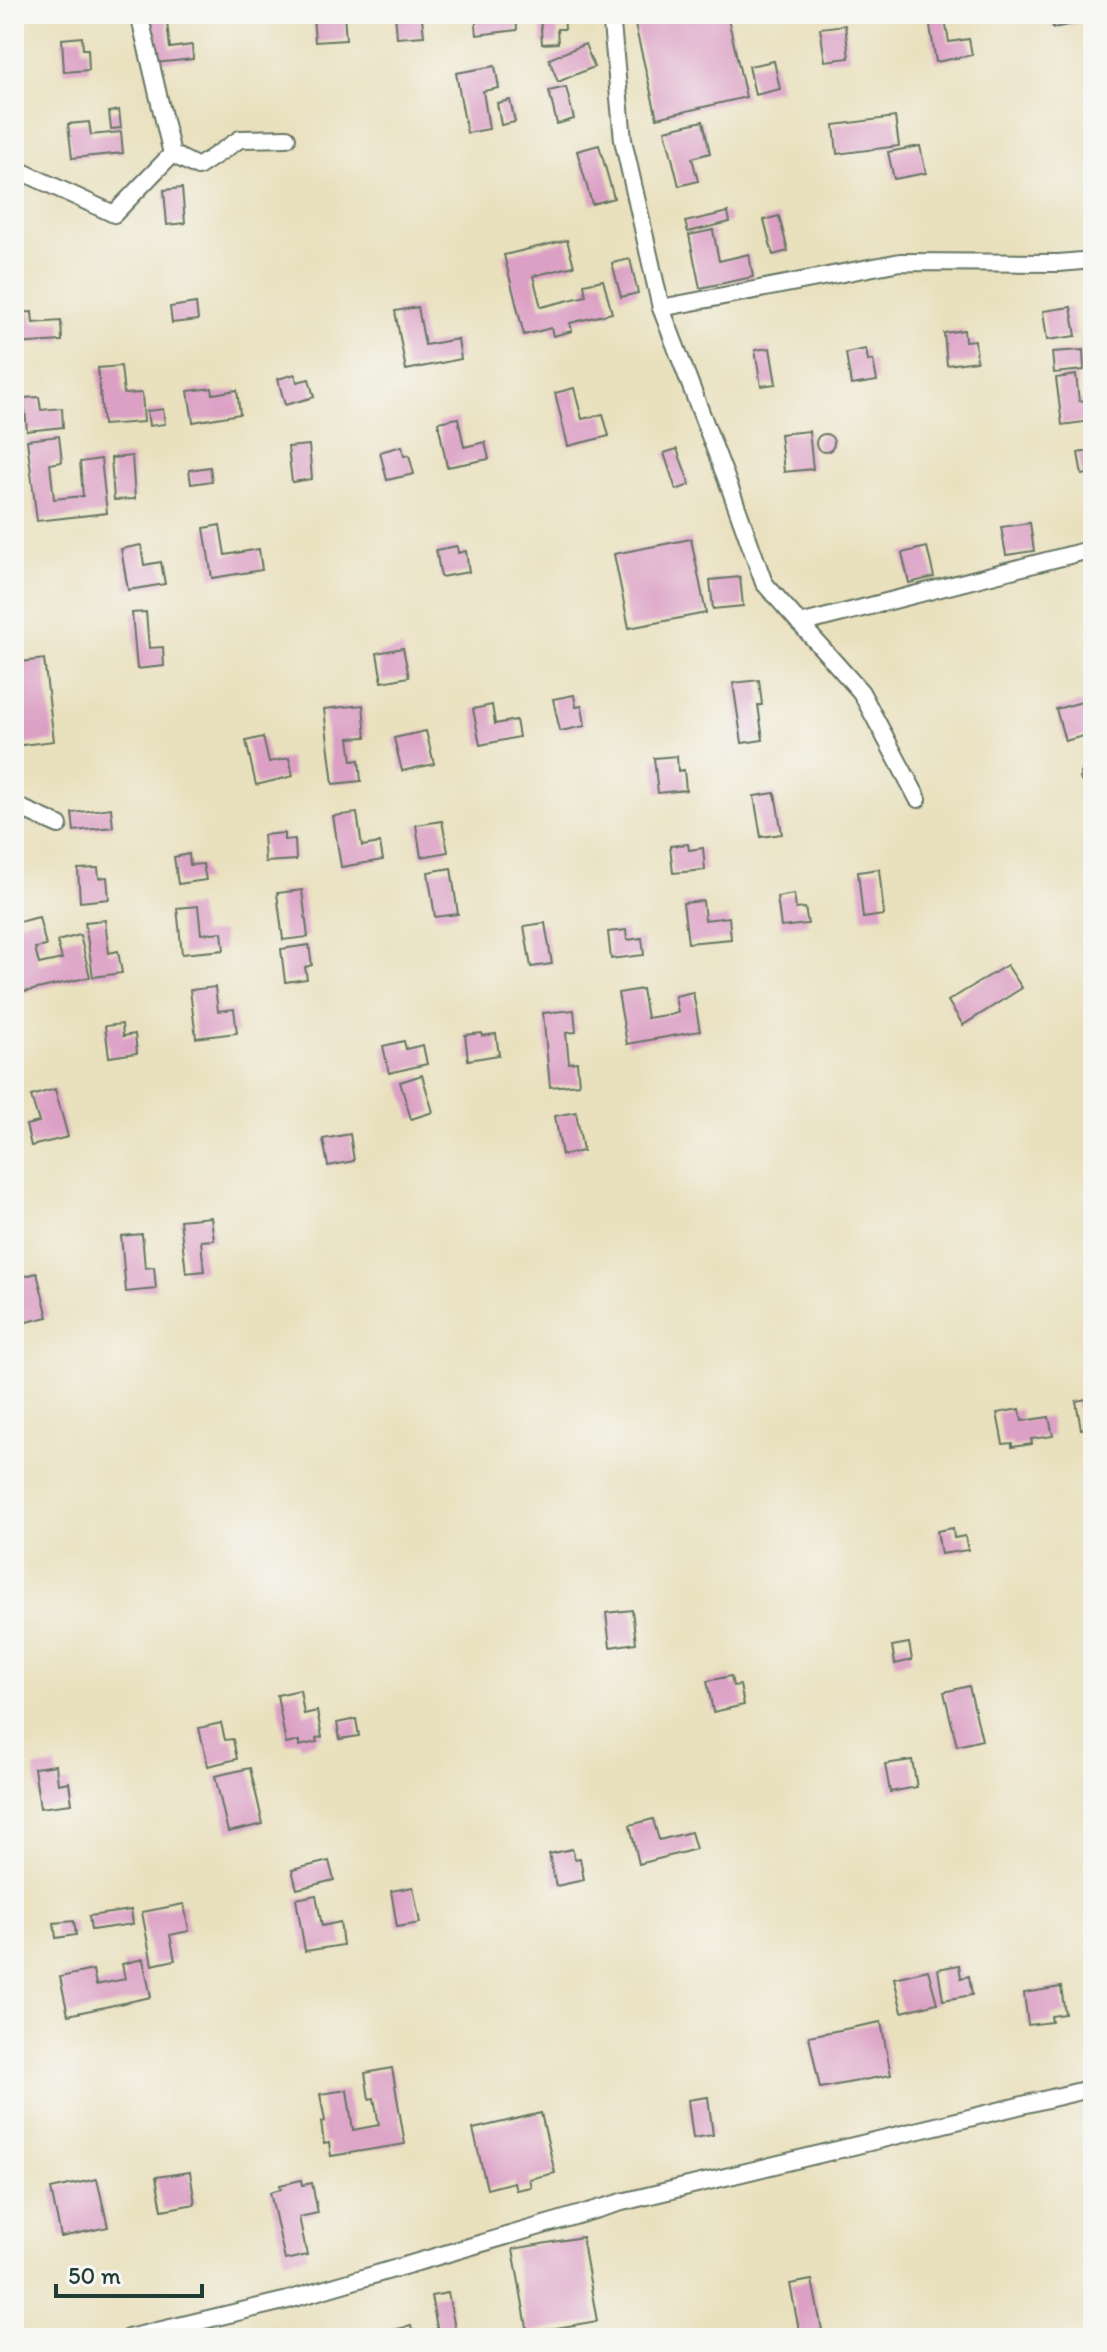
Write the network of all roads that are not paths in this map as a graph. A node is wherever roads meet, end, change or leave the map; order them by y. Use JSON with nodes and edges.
{"nodes":[{"id":1,"x":139,"y":14,"type":"edge"},
{"id":2,"x":611,"y":14,"type":"edge"},
{"id":3,"x":287,"y":138,"type":"dead end"},
{"id":4,"x":172,"y":154,"type":"junction"},
{"id":5,"x":14,"y":168,"type":"edge"},
{"id":6,"x":1093,"y":260,"type":"edge"},
{"id":7,"x":661,"y":308,"type":"junction"},
{"id":8,"x":1093,"y":549,"type":"edge"},
{"id":9,"x":800,"y":624,"type":"junction"},
{"id":10,"x":918,"y":799,"type":"dead end"},
{"id":11,"x":14,"y":805,"type":"edge"},
{"id":12,"x":59,"y":825,"type":"dead end"},
{"id":13,"x":1093,"y":2088,"type":"edge"},
{"id":14,"x":128,"y":2338,"type":"edge"}],
"edges":[{"from":1,"to":4,"type":"street"},
{"from":2,"to":7,"type":"street"},
{"from":3,"to":4,"type":"street"},
{"from":4,"to":5,"type":"street"},
{"from":6,"to":7,"type":"street"},
{"from":7,"to":9,"type":"street"},
{"from":8,"to":9,"type":"street"},
{"from":9,"to":10,"type":"street"},
{"from":11,"to":12,"type":"street"},
{"from":13,"to":14,"type":"street"}]}
